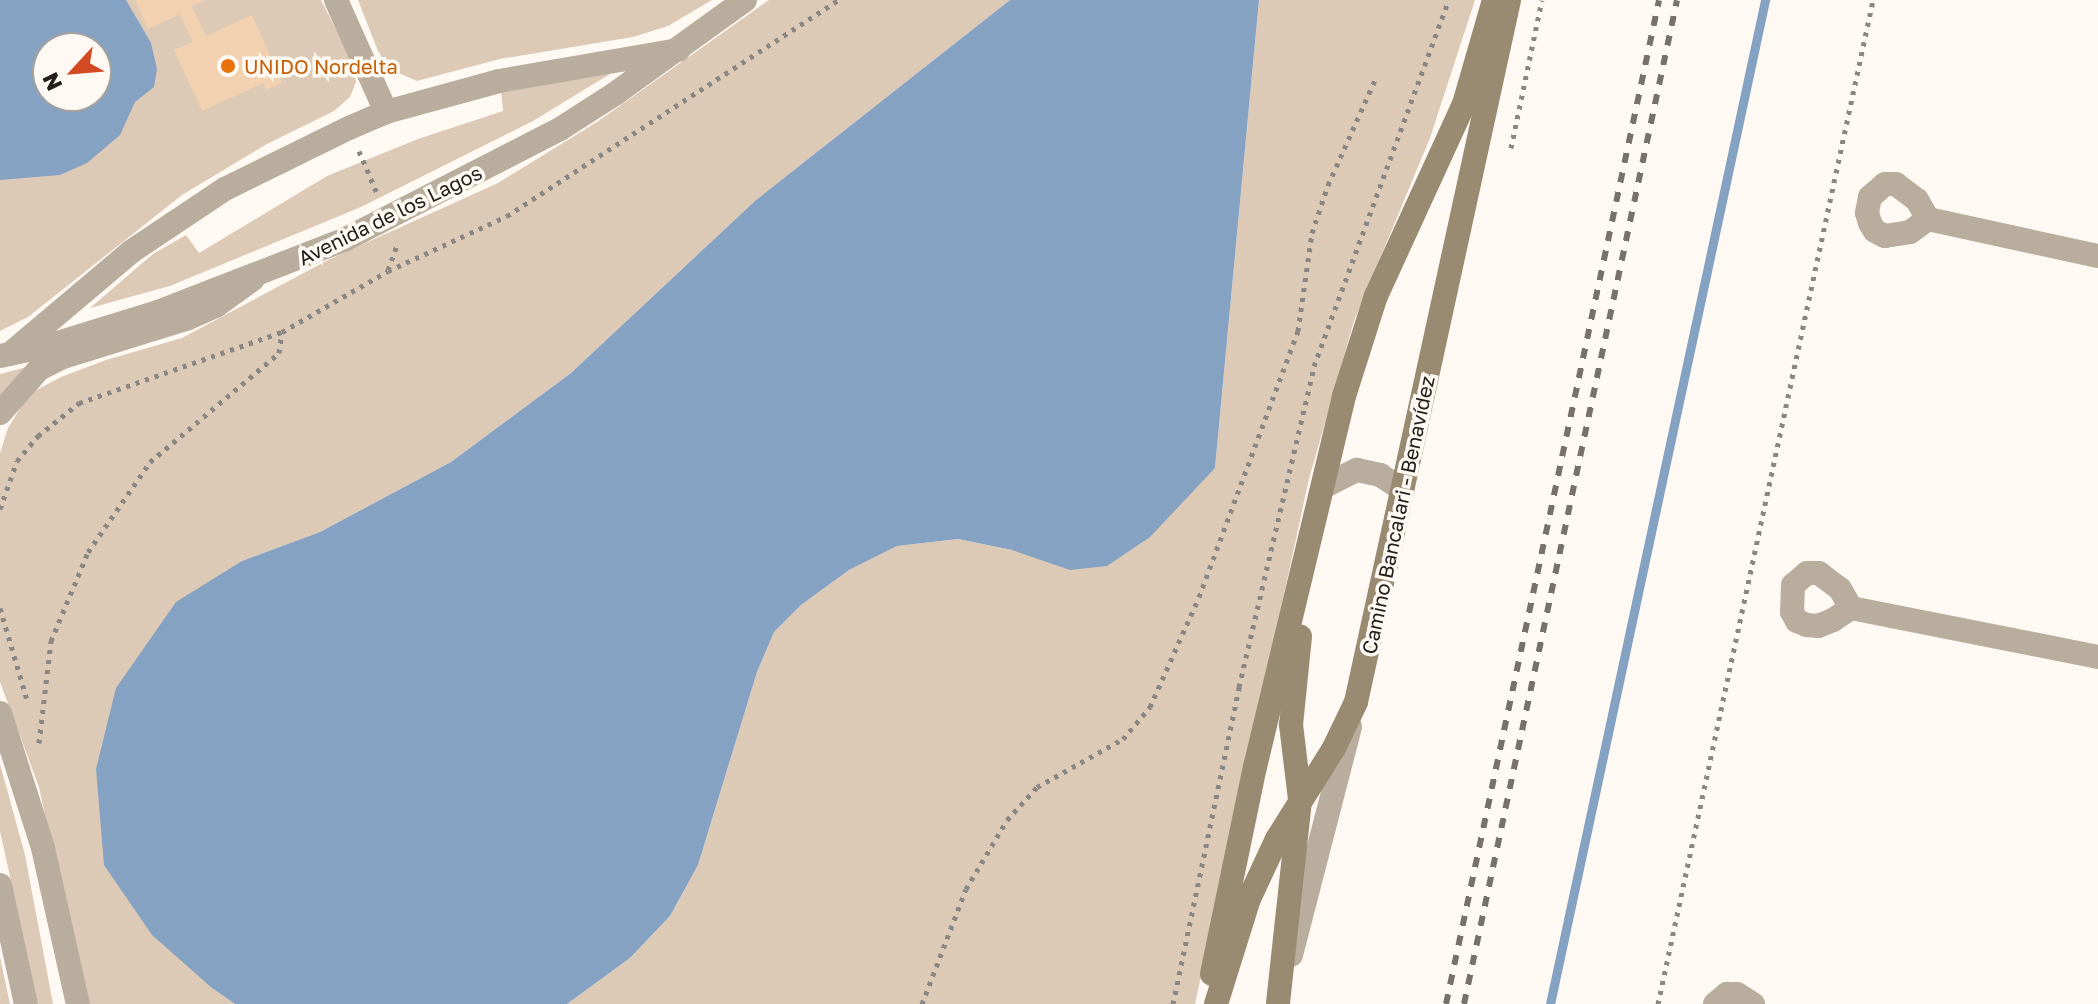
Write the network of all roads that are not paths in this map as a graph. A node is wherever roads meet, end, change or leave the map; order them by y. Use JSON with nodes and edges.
{"nodes":[{"id":1,"x":336,"y":0,"type":"edge"},
{"id":2,"x":745,"y":0,"type":"edge"},
{"id":3,"x":1494,"y":0,"type":"edge"},
{"id":4,"x":1509,"y":0,"type":"edge"},
{"id":5,"x":678,"y":50,"type":"junction"},
{"id":6,"x":386,"y":112,"type":"junction"},
{"id":7,"x":1928,"y":219,"type":"dead end"},
{"id":8,"x":2098,"y":256,"type":"edge"},
{"id":9,"x":256,"y":277,"type":"junction"},
{"id":10,"x":5,"y":355,"type":"edge"},
{"id":11,"x":0,"y":413,"type":"edge"},
{"id":12,"x":1323,"y":487,"type":"junction"},
{"id":13,"x":1403,"y":490,"type":"junction"},
{"id":14,"x":1851,"y":608,"type":"dead end"},
{"id":15,"x":2098,"y":657,"type":"edge"},
{"id":16,"x":1356,"y":702,"type":"junction"},
{"id":17,"x":0,"y":713,"type":"edge"},
{"id":18,"x":1300,"y":799,"type":"junction"},
{"id":19,"x":0,"y":885,"type":"edge"},
{"id":20,"x":26,"y":1004,"type":"edge"},
{"id":21,"x":78,"y":1004,"type":"edge"},
{"id":22,"x":1207,"y":1004,"type":"edge"},
{"id":23,"x":1216,"y":1004,"type":"edge"},
{"id":24,"x":1278,"y":1004,"type":"edge"},
{"id":25,"x":1715,"y":1004,"type":"edge"},
{"id":26,"x":1753,"y":1004,"type":"edge"}],
"edges":[{"from":1,"to":6,"type":"street"},
{"from":2,"to":5,"type":"street","name":"Avenida de los Lagos"},
{"from":3,"to":12,"type":"main road"},
{"from":4,"to":13,"type":"main road","name":"Camino Bancalari - Benavídez"},
{"from":5,"to":6,"type":"street"},
{"from":5,"to":9,"type":"street","name":"Avenida de los Lagos"},
{"from":6,"to":10,"type":"street"},
{"from":7,"to":8,"type":"street"},
{"from":9,"to":10,"type":"street","name":"Avenida de los Lagos"},
{"from":9,"to":11,"type":"street"},
{"from":12,"to":13,"type":"street"},
{"from":12,"to":18,"type":"main road"},
{"from":12,"to":22,"type":"main road"},
{"from":13,"to":16,"type":"main road","name":"Camino Bancalari - Benavídez"},
{"from":14,"to":15,"type":"street"},
{"from":16,"to":18,"type":"main road","name":"Camino Bancalari - Benavídez"},
{"from":16,"to":24,"type":"street"},
{"from":17,"to":21,"type":"street"},
{"from":18,"to":23,"type":"main road","name":"Camino Bancalari - Benavídez"},
{"from":18,"to":24,"type":"main road"},
{"from":19,"to":20,"type":"street"},
{"from":25,"to":26,"type":"street"}]}
